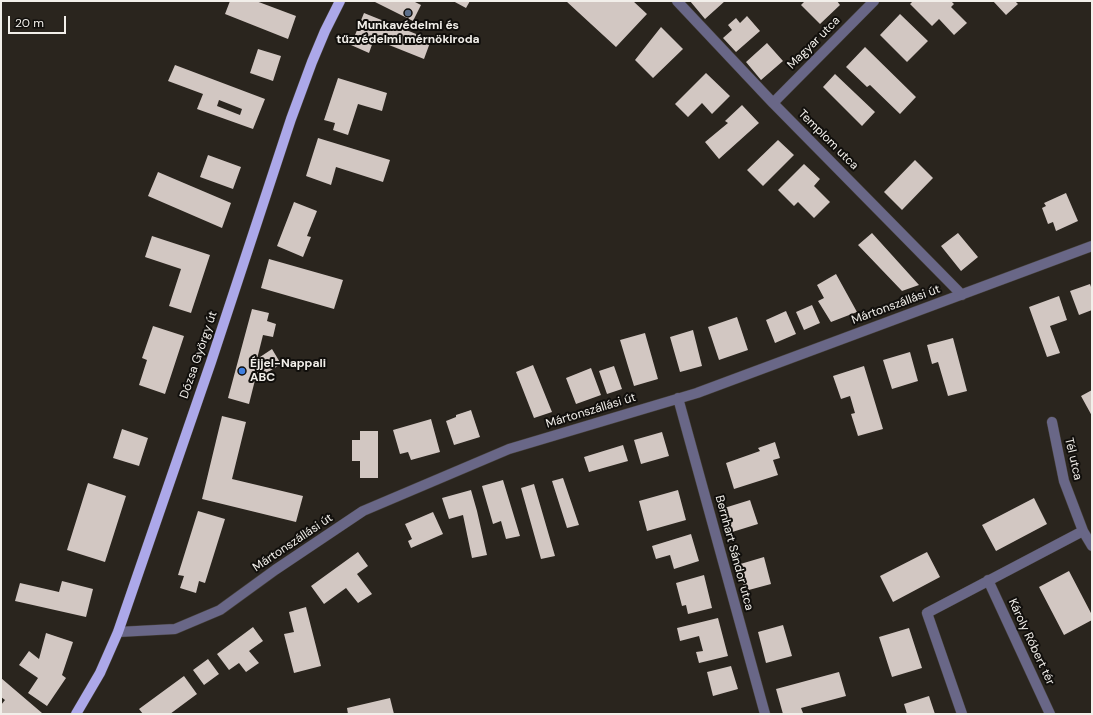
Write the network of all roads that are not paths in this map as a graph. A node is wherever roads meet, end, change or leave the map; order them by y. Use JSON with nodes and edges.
{"nodes":[{"id":1,"x":340,"y":1,"type":"edge"},
{"id":2,"x":677,"y":1,"type":"edge"},
{"id":3,"x":874,"y":1,"type":"edge"},
{"id":4,"x":773,"y":103,"type":"junction"},
{"id":5,"x":1092,"y":246,"type":"edge"},
{"id":6,"x":962,"y":295,"type":"junction"},
{"id":7,"x":678,"y":398,"type":"junction"},
{"id":8,"x":1052,"y":422,"type":"dead end"},
{"id":9,"x":1083,"y":531,"type":"junction"},
{"id":10,"x":1092,"y":546,"type":"edge"},
{"id":11,"x":988,"y":580,"type":"junction"},
{"id":12,"x":118,"y":632,"type":"junction"},
{"id":13,"x":76,"y":714,"type":"edge"},
{"id":14,"x":765,"y":714,"type":"edge"},
{"id":15,"x":962,"y":714,"type":"edge"},
{"id":16,"x":1050,"y":714,"type":"edge"}],
"edges":[{"from":1,"to":12,"type":"main road","name":"Dózsa György út"},
{"from":2,"to":4,"type":"street","name":"Templom utca"},
{"from":3,"to":4,"type":"street","name":"Magyar utca"},
{"from":4,"to":6,"type":"street","name":"Templom utca"},
{"from":5,"to":6,"type":"street","name":"Mártonszállási út"},
{"from":6,"to":7,"type":"street","name":"Mártonszállási út"},
{"from":7,"to":12,"type":"street","name":"Mártonszállási út"},
{"from":7,"to":14,"type":"street","name":"Bernhart Sándor utca"},
{"from":8,"to":9,"type":"street","name":"Tél utca"},
{"from":9,"to":10,"type":"street","name":"Tél utca"},
{"from":9,"to":11,"type":"street"},
{"from":11,"to":15,"type":"street"},
{"from":11,"to":16,"type":"street","name":"Károly Róbert tér"},
{"from":12,"to":13,"type":"main road","name":"Dózsa György út"}]}
